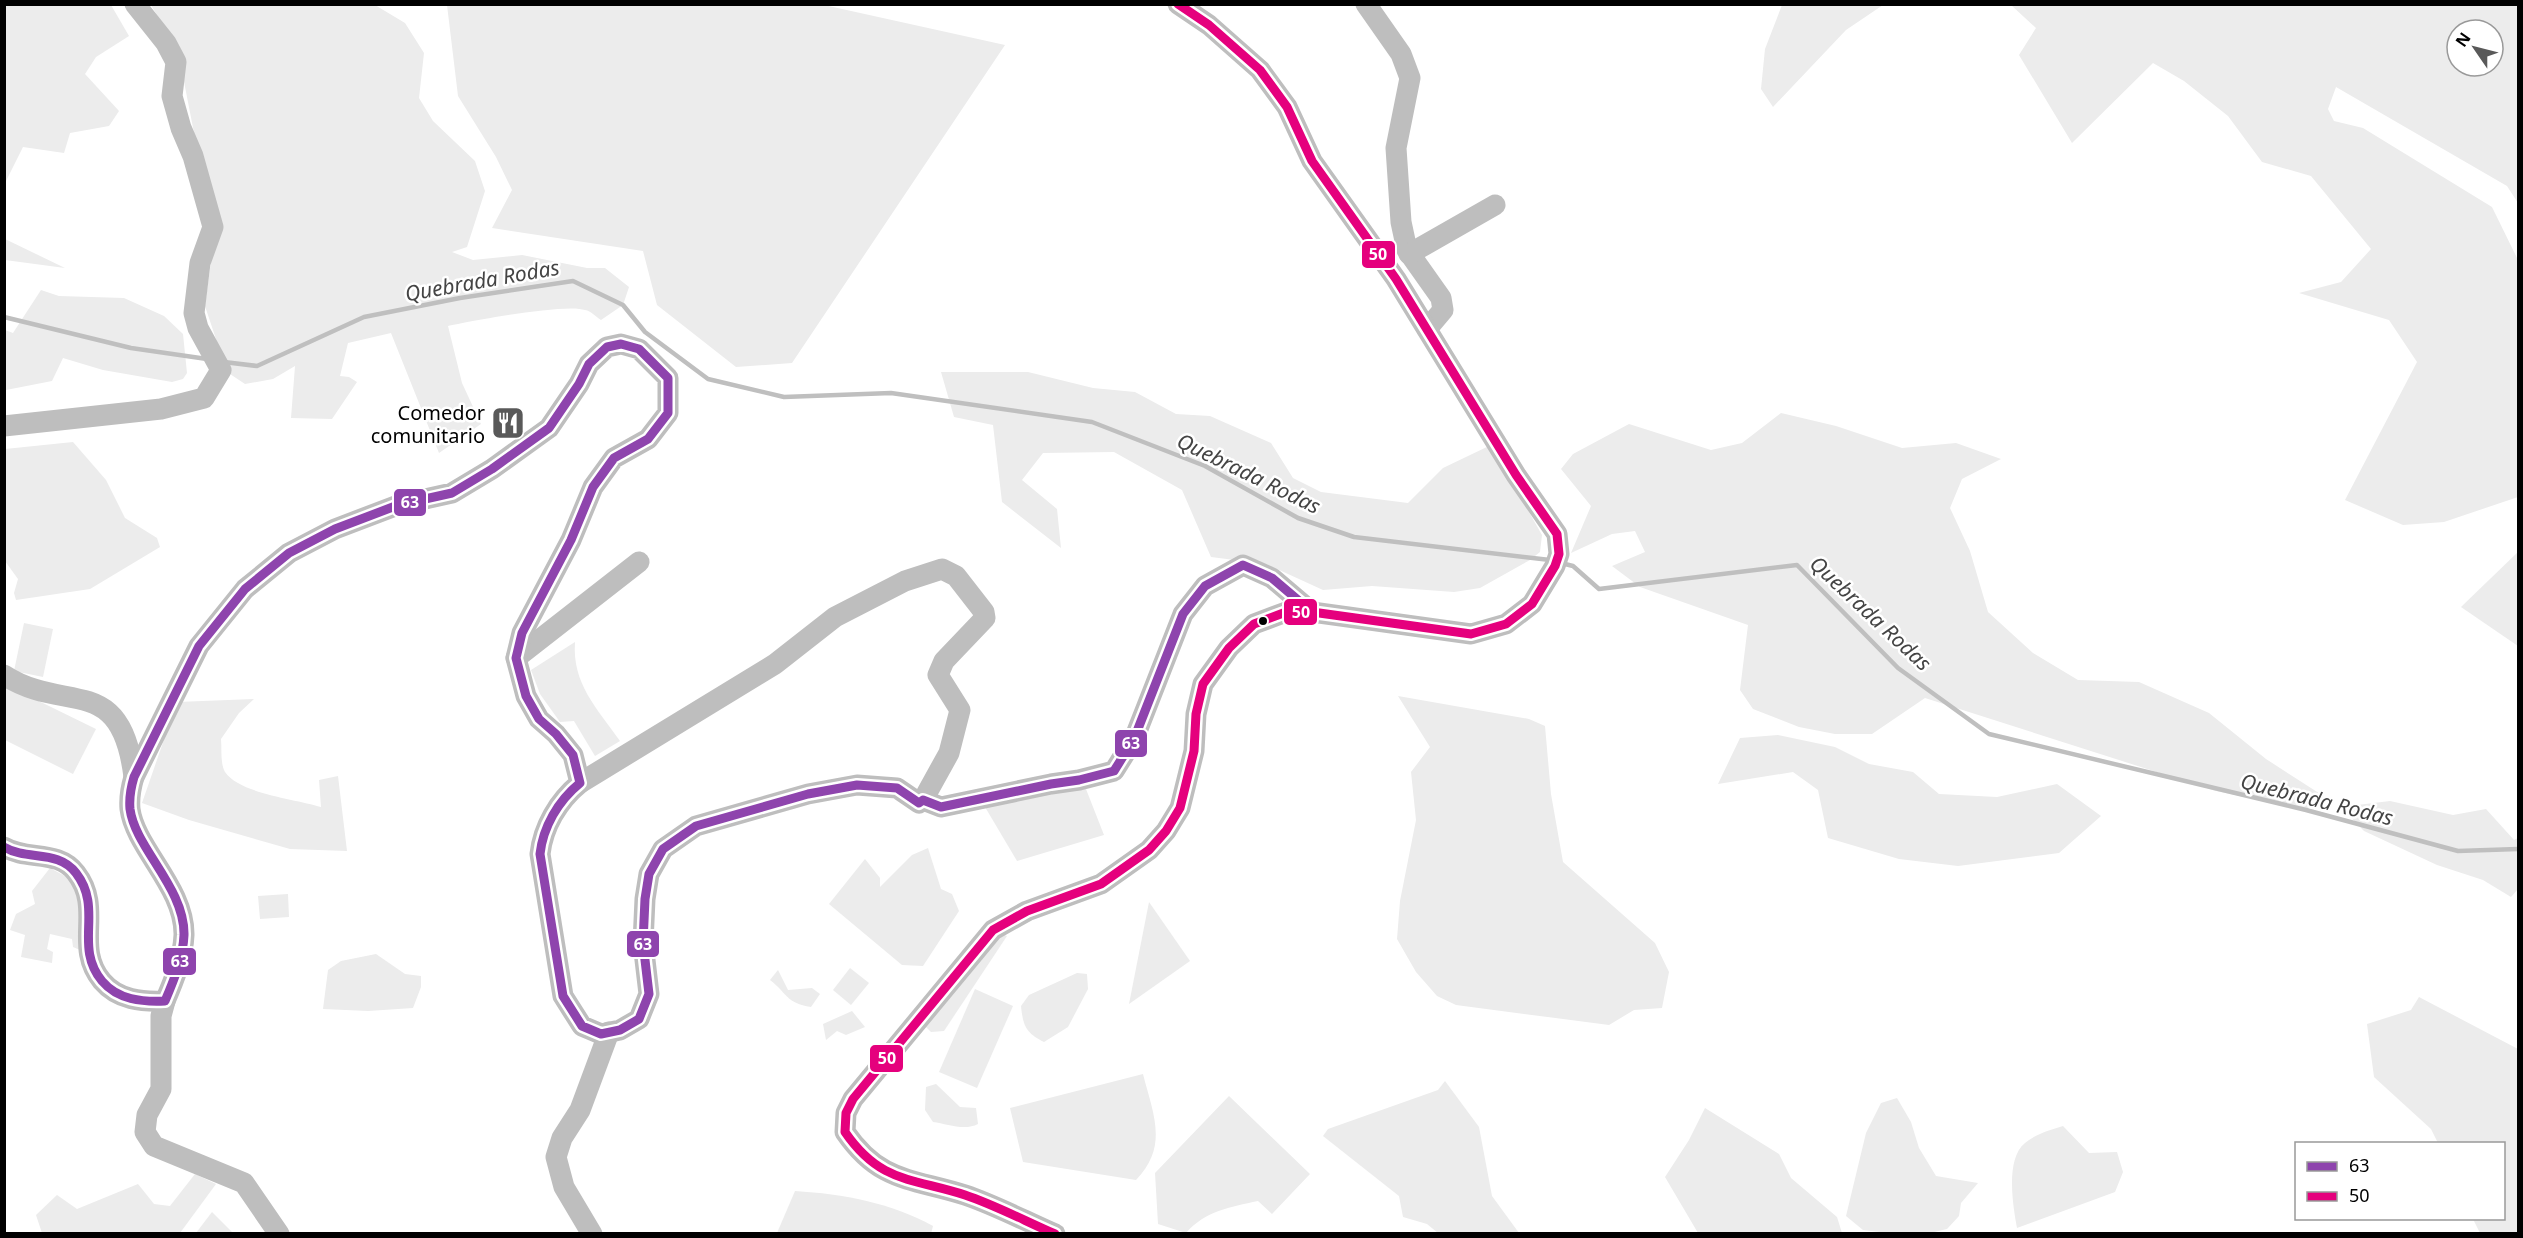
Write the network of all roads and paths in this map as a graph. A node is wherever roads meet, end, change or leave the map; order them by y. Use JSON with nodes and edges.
{"nodes":[{"id":1,"x":135,"y":4,"type":"edge"},
{"id":2,"x":1178,"y":4,"type":"edge"},
{"id":3,"x":1366,"y":4,"type":"edge"},
{"id":4,"x":1495,"y":205,"type":"dead end"},
{"id":5,"x":1410,"y":254,"type":"junction"},
{"id":6,"x":1427,"y":329,"type":"junction"},
{"id":7,"x":4,"y":426,"type":"edge"},
{"id":8,"x":639,"y":562,"type":"dead end"},
{"id":9,"x":1312,"y":612,"type":"junction"},
{"id":10,"x":516,"y":658,"type":"junction"},
{"id":11,"x":4,"y":675,"type":"edge"},
{"id":12,"x":134,"y":777,"type":"junction"},
{"id":13,"x":580,"y":783,"type":"junction"},
{"id":14,"x":922,"y":800,"type":"junction"},
{"id":15,"x":4,"y":847,"type":"edge"},
{"id":16,"x":165,"y":1001,"type":"junction"},
{"id":17,"x":609,"y":1032,"type":"junction"},
{"id":18,"x":279,"y":1233,"type":"edge"},
{"id":19,"x":592,"y":1233,"type":"edge"},
{"id":20,"x":1055,"y":1233,"type":"edge"}],
"edges":[{"from":1,"to":7,"type":"street"},
{"from":2,"to":6,"type":"street"},
{"from":3,"to":5,"type":"street"},
{"from":4,"to":5,"type":"street"},
{"from":5,"to":6,"type":"street"},
{"from":6,"to":9,"type":"street"},
{"from":8,"to":10,"type":"street"},
{"from":9,"to":14,"type":"street"},
{"from":9,"to":20,"type":"street"},
{"from":10,"to":12,"type":"street"},
{"from":10,"to":13,"type":"street"},
{"from":11,"to":12,"type":"street"},
{"from":12,"to":16,"type":"street"},
{"from":13,"to":14,"type":"street"},
{"from":13,"to":17,"type":"street"},
{"from":14,"to":17,"type":"street"},
{"from":15,"to":16,"type":"street"},
{"from":16,"to":18,"type":"street"},
{"from":17,"to":19,"type":"street"}]}
